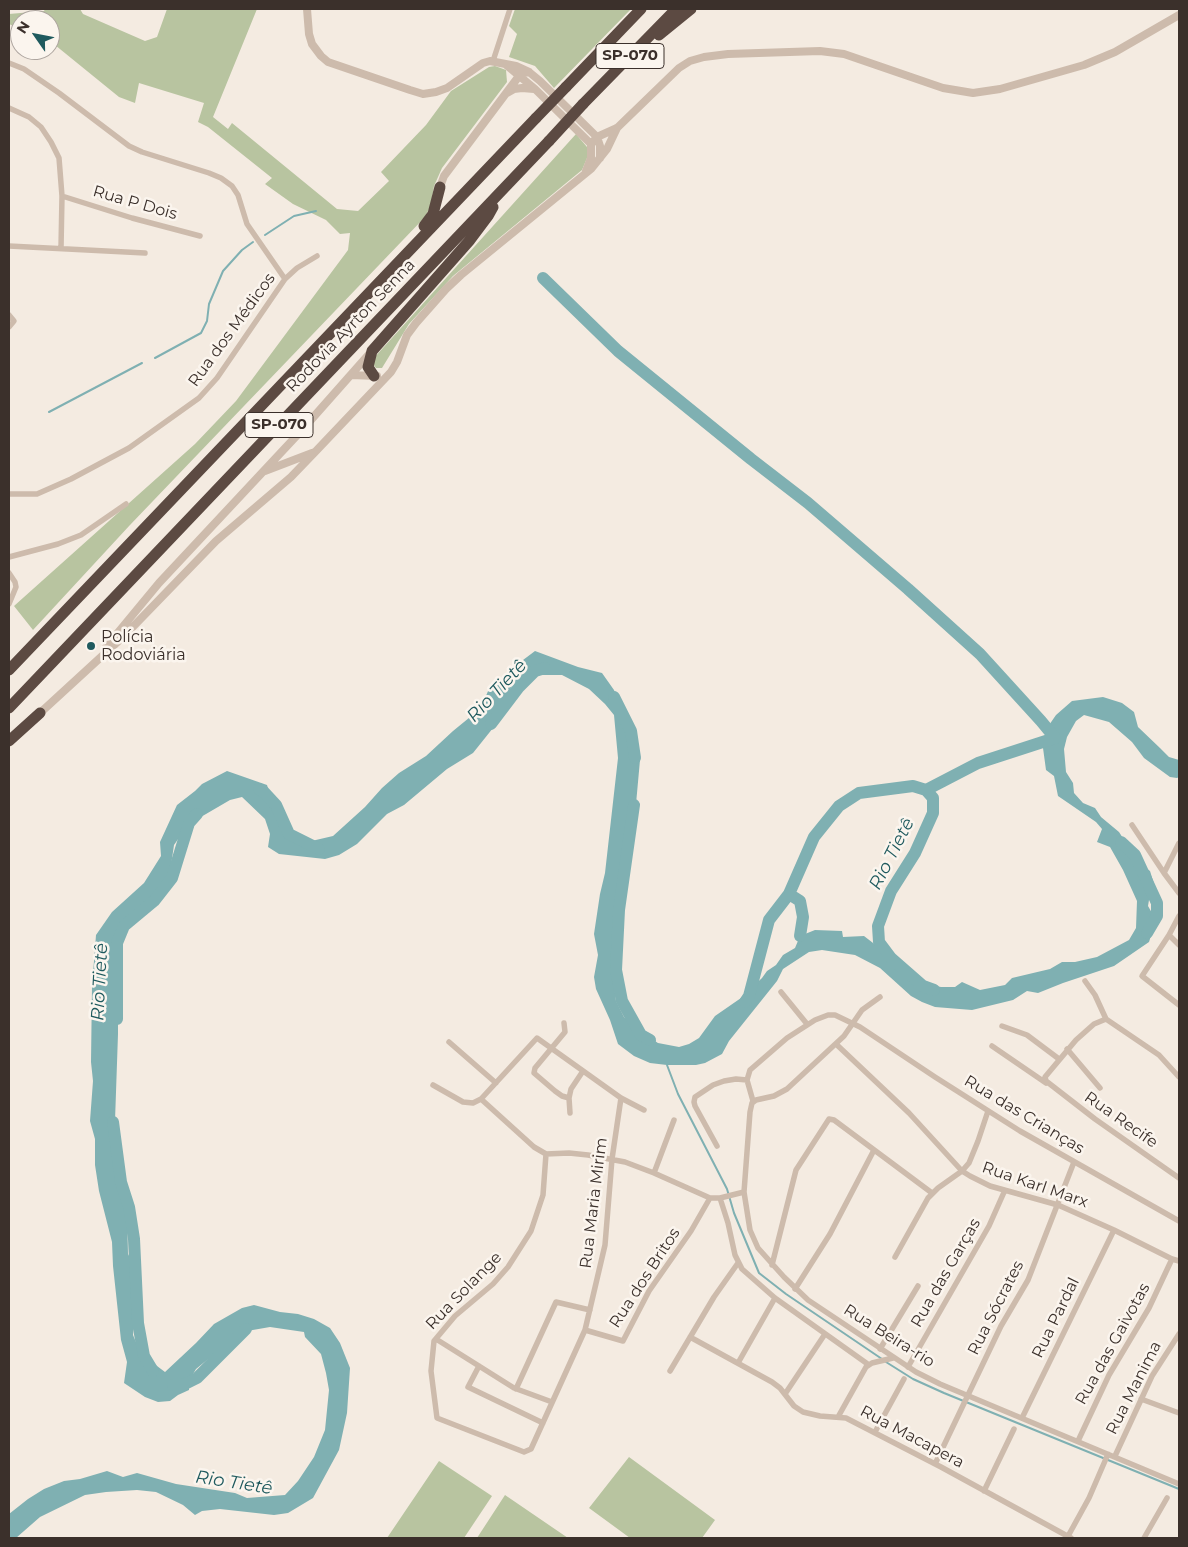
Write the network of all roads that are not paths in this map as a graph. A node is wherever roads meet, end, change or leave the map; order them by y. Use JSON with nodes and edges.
{"nodes":[{"id":1,"x":307,"y":9,"type":"edge"},
{"id":2,"x":510,"y":9,"type":"edge"},
{"id":3,"x":641,"y":9,"type":"edge"},
{"id":4,"x":676,"y":9,"type":"edge"},
{"id":5,"x":691,"y":9,"type":"edge"},
{"id":6,"x":1179,"y":14,"type":"edge"},
{"id":7,"x":635,"y":51,"type":"junction"},
{"id":8,"x":493,"y":61,"type":"junction"},
{"id":9,"x":9,"y":62,"type":"edge"},
{"id":10,"x":506,"y":64,"type":"junction"},
{"id":11,"x":529,"y":72,"type":"junction"},
{"id":12,"x":519,"y":76,"type":"junction"},
{"id":13,"x":535,"y":89,"type":"junction"},
{"id":14,"x":506,"y":94,"type":"junction"},
{"id":15,"x":9,"y":108,"type":"edge"},
{"id":16,"x":617,"y":128,"type":"junction"},
{"id":17,"x":598,"y":137,"type":"junction"},
{"id":18,"x":591,"y":144,"type":"junction"},
{"id":19,"x":600,"y":159,"type":"junction"},
{"id":20,"x":582,"y":177,"type":"junction"},
{"id":21,"x":440,"y":187,"type":"junction"},
{"id":22,"x":499,"y":194,"type":"junction"},
{"id":23,"x":62,"y":196,"type":"junction"},
{"id":24,"x":460,"y":197,"type":"junction"},
{"id":25,"x":200,"y":236,"type":"dead end"},
{"id":26,"x":9,"y":246,"type":"edge"},
{"id":27,"x":61,"y":248,"type":"junction"},
{"id":28,"x":144,"y":253,"type":"dead end"},
{"id":29,"x":317,"y":256,"type":"dead end"},
{"id":30,"x":285,"y":279,"type":"junction"},
{"id":31,"x":9,"y":316,"type":"edge"},
{"id":32,"x":9,"y":327,"type":"edge"},
{"id":33,"x":324,"y":340,"type":"junction"},
{"id":34,"x":372,"y":351,"type":"junction"},
{"id":35,"x":390,"y":372,"type":"junction"},
{"id":36,"x":350,"y":375,"type":"junction"},
{"id":37,"x":374,"y":376,"type":"junction"},
{"id":38,"x":316,"y":452,"type":"junction"},
{"id":39,"x":263,"y":472,"type":"junction"},
{"id":40,"x":9,"y":494,"type":"edge"},
{"id":41,"x":126,"y":504,"type":"dead end"},
{"id":42,"x":9,"y":557,"type":"edge"},
{"id":43,"x":9,"y":573,"type":"edge"},
{"id":44,"x":9,"y":604,"type":"edge"},
{"id":45,"x":87,"y":669,"type":"junction"},
{"id":46,"x":9,"y":670,"type":"edge"},
{"id":47,"x":9,"y":708,"type":"edge"},
{"id":48,"x":40,"y":713,"type":"joint"},
{"id":49,"x":9,"y":741,"type":"edge"},
{"id":50,"x":1132,"y":825,"type":"dead end"},
{"id":51,"x":1179,"y":843,"type":"edge"},
{"id":52,"x":1176,"y":855,"type":"edge"},
{"id":53,"x":1164,"y":873,"type":"junction"},
{"id":54,"x":1179,"y":894,"type":"edge"},
{"id":55,"x":1179,"y":916,"type":"edge"},
{"id":56,"x":1169,"y":935,"type":"junction"},
{"id":57,"x":1179,"y":945,"type":"edge"},
{"id":58,"x":1085,"y":981,"type":"dead end"},
{"id":59,"x":781,"y":992,"type":"dead end"},
{"id":60,"x":880,"y":997,"type":"dead end"},
{"id":61,"x":1179,"y":1005,"type":"edge"},
{"id":62,"x":1106,"y":1019,"type":"junction"},
{"id":63,"x":564,"y":1023,"type":"dead end"},
{"id":64,"x":807,"y":1024,"type":"junction"},
{"id":65,"x":856,"y":1025,"type":"junction"},
{"id":66,"x":1002,"y":1026,"type":"dead end"},
{"id":67,"x":449,"y":1042,"type":"dead end"},
{"id":68,"x":836,"y":1044,"type":"junction"},
{"id":69,"x":992,"y":1046,"type":"dead end"},
{"id":70,"x":551,"y":1048,"type":"junction"},
{"id":71,"x":1067,"y":1049,"type":"junction"},
{"id":72,"x":1059,"y":1059,"type":"junction"},
{"id":73,"x":583,"y":1071,"type":"junction"},
{"id":74,"x":1179,"y":1077,"type":"edge"},
{"id":75,"x":748,"y":1080,"type":"junction"},
{"id":76,"x":1046,"y":1082,"type":"junction"},
{"id":77,"x":496,"y":1083,"type":"junction"},
{"id":78,"x":433,"y":1085,"type":"dead end"},
{"id":79,"x":1100,"y":1088,"type":"dead end"},
{"id":80,"x":569,"y":1098,"type":"junction"},
{"id":81,"x":621,"y":1098,"type":"junction"},
{"id":82,"x":481,"y":1099,"type":"junction"},
{"id":83,"x":753,"y":1101,"type":"junction"},
{"id":84,"x":644,"y":1110,"type":"dead end"},
{"id":85,"x":988,"y":1111,"type":"junction"},
{"id":86,"x":570,"y":1113,"type":"dead end"},
{"id":87,"x":674,"y":1120,"type":"dead end"},
{"id":88,"x":717,"y":1146,"type":"dead end"},
{"id":89,"x":874,"y":1150,"type":"junction"},
{"id":90,"x":546,"y":1154,"type":"junction"},
{"id":91,"x":612,"y":1159,"type":"junction"},
{"id":92,"x":1074,"y":1162,"type":"junction"},
{"id":93,"x":962,"y":1171,"type":"junction"},
{"id":94,"x":654,"y":1173,"type":"junction"},
{"id":95,"x":1179,"y":1178,"type":"edge"},
{"id":96,"x":1005,"y":1190,"type":"junction"},
{"id":97,"x":742,"y":1192,"type":"junction"},
{"id":98,"x":932,"y":1193,"type":"junction"},
{"id":99,"x":722,"y":1197,"type":"junction"},
{"id":100,"x":710,"y":1198,"type":"junction"},
{"id":101,"x":1058,"y":1205,"type":"junction"},
{"id":102,"x":1179,"y":1221,"type":"edge"},
{"id":103,"x":1114,"y":1230,"type":"junction"},
{"id":104,"x":895,"y":1257,"type":"dead end"},
{"id":105,"x":1172,"y":1259,"type":"junction"},
{"id":106,"x":1179,"y":1261,"type":"edge"},
{"id":107,"x":738,"y":1263,"type":"junction"},
{"id":108,"x":772,"y":1265,"type":"junction"},
{"id":109,"x":918,"y":1286,"type":"dead end"},
{"id":110,"x":795,"y":1289,"type":"junction"},
{"id":111,"x":775,"y":1298,"type":"junction"},
{"id":112,"x":590,"y":1310,"type":"junction"},
{"id":113,"x":585,"y":1330,"type":"junction"},
{"id":114,"x":825,"y":1334,"type":"junction"},
{"id":115,"x":1179,"y":1334,"type":"edge"},
{"id":116,"x":690,"y":1337,"type":"junction"},
{"id":117,"x":436,"y":1339,"type":"junction"},
{"id":118,"x":880,"y":1349,"type":"junction"},
{"id":119,"x":891,"y":1359,"type":"junction"},
{"id":120,"x":738,"y":1363,"type":"junction"},
{"id":121,"x":868,"y":1364,"type":"junction"},
{"id":122,"x":478,"y":1366,"type":"junction"},
{"id":123,"x":908,"y":1367,"type":"junction"},
{"id":124,"x":670,"y":1371,"type":"dead end"},
{"id":125,"x":904,"y":1379,"type":"dead end"},
{"id":126,"x":516,"y":1389,"type":"junction"},
{"id":127,"x":785,"y":1394,"type":"junction"},
{"id":128,"x":967,"y":1396,"type":"junction"},
{"id":129,"x":1141,"y":1399,"type":"junction"},
{"id":130,"x":552,"y":1402,"type":"junction"},
{"id":131,"x":1179,"y":1413,"type":"edge"},
{"id":132,"x":838,"y":1417,"type":"junction"},
{"id":133,"x":1022,"y":1418,"type":"junction"},
{"id":134,"x":543,"y":1423,"type":"junction"},
{"id":135,"x":1014,"y":1430,"type":"dead end"},
{"id":136,"x":875,"y":1432,"type":"junction"},
{"id":137,"x":1078,"y":1441,"type":"junction"},
{"id":138,"x":531,"y":1449,"type":"joint"},
{"id":139,"x":1108,"y":1455,"type":"junction"},
{"id":140,"x":1116,"y":1456,"type":"junction"},
{"id":141,"x":935,"y":1464,"type":"junction"},
{"id":142,"x":1179,"y":1484,"type":"edge"},
{"id":143,"x":984,"y":1491,"type":"junction"},
{"id":144,"x":1167,"y":1498,"type":"dead end"},
{"id":145,"x":1069,"y":1538,"type":"edge"},
{"id":146,"x":1144,"y":1538,"type":"edge"}],
"edges":[{"from":1,"to":8,"type":"street"},
{"from":2,"to":8,"type":"street"},
{"from":3,"to":24,"type":"highway","name":"Rodovia Ayrton Senna","number":"SP-070","bridge":true},
{"from":4,"to":7,"type":"highway","name":"Rodovia Ayrton Senna","number":"SP-070"},
{"from":5,"to":7,"type":"highway"},
{"from":6,"to":16,"type":"street"},
{"from":7,"to":22,"type":"highway","name":"Rodovia Ayrton Senna","number":"SP-070","bridge":true},
{"from":8,"to":10,"type":"street"},
{"from":9,"to":30,"type":"street"},
{"from":10,"to":11,"type":"street"},
{"from":10,"to":12,"type":"street"},
{"from":11,"to":12,"type":"street"},
{"from":11,"to":17,"type":"street"},
{"from":12,"to":13,"type":"street"},
{"from":12,"to":14,"type":"street"},
{"from":13,"to":14,"type":"street"},
{"from":13,"to":18,"type":"street"},
{"from":14,"to":21,"type":"street"},
{"from":15,"to":23,"type":"street"},
{"from":16,"to":17,"type":"street"},
{"from":16,"to":19,"type":"street"},
{"from":17,"to":18,"type":"street"},
{"from":17,"to":19,"type":"street"},
{"from":18,"to":20,"type":"street"},
{"from":19,"to":20,"type":"street"},
{"from":20,"to":35,"type":"street"},
{"from":21,"to":24,"type":"highway"},
{"from":21,"to":33,"type":"highway"},
{"from":22,"to":34,"type":"highway"},
{"from":22,"to":47,"type":"highway","name":"Rodovia Ayrton Senna","number":"SP-070"},
{"from":23,"to":25,"type":"street","name":"Rua P Dois"},
{"from":23,"to":27,"type":"street"},
{"from":24,"to":33,"type":"highway","name":"Rodovia Ayrton Senna","number":"SP-070"},
{"from":26,"to":27,"type":"street"},
{"from":27,"to":28,"type":"street"},
{"from":29,"to":30,"type":"street","name":"Rua dos Médicos"},
{"from":30,"to":40,"type":"street","name":"Rua dos Médicos"},
{"from":31,"to":32,"type":"street"},
{"from":33,"to":46,"type":"highway","name":"Rodovia Ayrton Senna","number":"SP-070"},
{"from":34,"to":36,"type":"street"},
{"from":34,"to":37,"type":"highway"},
{"from":35,"to":37,"type":"street"},
{"from":35,"to":38,"type":"street"},
{"from":36,"to":37,"type":"street"},
{"from":36,"to":39,"type":"street"},
{"from":38,"to":39,"type":"street"},
{"from":38,"to":45,"type":"street"},
{"from":39,"to":45,"type":"street"},
{"from":41,"to":42,"type":"street"},
{"from":43,"to":44,"type":"street"},
{"from":45,"to":48,"type":"street"},
{"from":48,"to":49,"type":"highway"},
{"from":50,"to":53,"type":"street"},
{"from":51,"to":52,"type":"street"},
{"from":52,"to":53,"type":"street"},
{"from":53,"to":54,"type":"street"},
{"from":55,"to":56,"type":"street"},
{"from":56,"to":57,"type":"street"},
{"from":56,"to":61,"type":"street"},
{"from":58,"to":62,"type":"street"},
{"from":59,"to":64,"type":"street"},
{"from":60,"to":65,"type":"street"},
{"from":62,"to":71,"type":"street"},
{"from":62,"to":74,"type":"street"},
{"from":63,"to":70,"type":"street"},
{"from":64,"to":65,"type":"street","name":"Rua das Crianças"},
{"from":64,"to":75,"type":"street","name":"Rua das Crianças"},
{"from":65,"to":68,"type":"street"},
{"from":65,"to":85,"type":"street","name":"Rua das Crianças"},
{"from":66,"to":72,"type":"street"},
{"from":67,"to":77,"type":"street"},
{"from":68,"to":83,"type":"street"},
{"from":68,"to":93,"type":"street","name":"Rua Karl Marx"},
{"from":69,"to":76,"type":"street","name":"Rua Recife"},
{"from":70,"to":73,"type":"street"},
{"from":70,"to":77,"type":"street"},
{"from":70,"to":80,"type":"street"},
{"from":71,"to":72,"type":"street"},
{"from":71,"to":79,"type":"street"},
{"from":72,"to":76,"type":"street"},
{"from":73,"to":80,"type":"street"},
{"from":73,"to":81,"type":"street"},
{"from":75,"to":83,"type":"street"},
{"from":75,"to":88,"type":"street"},
{"from":76,"to":95,"type":"street","name":"Rua Recife"},
{"from":77,"to":82,"type":"street"},
{"from":78,"to":82,"type":"street"},
{"from":80,"to":86,"type":"street"},
{"from":81,"to":84,"type":"street"},
{"from":81,"to":91,"type":"street","name":"Rua Maria Mirim"},
{"from":82,"to":90,"type":"street"},
{"from":83,"to":97,"type":"street","name":"Rua Beira-rio"},
{"from":85,"to":92,"type":"street","name":"Rua das Crianças"},
{"from":85,"to":93,"type":"street"},
{"from":87,"to":94,"type":"street"},
{"from":89,"to":98,"type":"street"},
{"from":89,"to":108,"type":"street"},
{"from":89,"to":110,"type":"street"},
{"from":90,"to":91,"type":"street"},
{"from":90,"to":117,"type":"street","name":"Rua Solange"},
{"from":91,"to":94,"type":"street"},
{"from":91,"to":112,"type":"street","name":"Rua Maria Mirim"},
{"from":92,"to":101,"type":"street","name":"Rua Sócrates"},
{"from":92,"to":102,"type":"street","name":"Rua das Crianças"},
{"from":93,"to":96,"type":"street","name":"Rua Karl Marx"},
{"from":93,"to":98,"type":"street"},
{"from":94,"to":100,"type":"street"},
{"from":96,"to":101,"type":"street","name":"Rua Karl Marx"},
{"from":96,"to":123,"type":"street","name":"Rua das Garças"},
{"from":97,"to":99,"type":"street"},
{"from":97,"to":108,"type":"street","name":"Rua Beira-rio"},
{"from":98,"to":104,"type":"street"},
{"from":99,"to":100,"type":"street"},
{"from":99,"to":107,"type":"street"},
{"from":100,"to":113,"type":"street","name":"Rua dos Britos"},
{"from":101,"to":103,"type":"street","name":"Rua Karl Marx"},
{"from":101,"to":128,"type":"street","name":"Rua Sócrates"},
{"from":103,"to":105,"type":"street","name":"Rua Karl Marx"},
{"from":103,"to":133,"type":"street","name":"Rua Pardal"},
{"from":105,"to":106,"type":"street","name":"Rua Karl Marx"},
{"from":105,"to":137,"type":"street","name":"Rua das Gaivotas"},
{"from":107,"to":111,"type":"street"},
{"from":107,"to":116,"type":"street"},
{"from":108,"to":110,"type":"street","name":"Rua Beira-rio"},
{"from":109,"to":118,"type":"street"},
{"from":110,"to":118,"type":"street","name":"Rua Beira-rio"},
{"from":111,"to":114,"type":"street"},
{"from":111,"to":120,"type":"street"},
{"from":112,"to":113,"type":"street","name":"Rua Maria Mirim"},
{"from":112,"to":126,"type":"street"},
{"from":113,"to":130,"type":"street","name":"Rua Maria Mirim"},
{"from":114,"to":121,"type":"street"},
{"from":114,"to":127,"type":"street"},
{"from":115,"to":129,"type":"street","name":"Rua Manima"},
{"from":116,"to":120,"type":"street","name":"Rua Macapera"},
{"from":116,"to":124,"type":"street"},
{"from":117,"to":122,"type":"street"},
{"from":117,"to":138,"type":"street","name":"Rua Solange"},
{"from":118,"to":119,"type":"street","name":"Rua Beira-rio"},
{"from":119,"to":121,"type":"street"},
{"from":119,"to":123,"type":"street","name":"Rua Beira-rio"},
{"from":120,"to":127,"type":"street","name":"Rua Macapera"},
{"from":121,"to":132,"type":"street"},
{"from":122,"to":126,"type":"street"},
{"from":122,"to":134,"type":"street"},
{"from":123,"to":128,"type":"street","name":"Rua Beira-rio"},
{"from":125,"to":136,"type":"street"},
{"from":126,"to":130,"type":"street"},
{"from":127,"to":132,"type":"street","name":"Rua Macapera"},
{"from":128,"to":133,"type":"street","name":"Rua Beira-rio"},
{"from":128,"to":141,"type":"street","name":"Rua Sócrates"},
{"from":129,"to":131,"type":"street"},
{"from":129,"to":140,"type":"street","name":"Rua Manima"},
{"from":130,"to":134,"type":"street","name":"Rua Maria Mirim"},
{"from":132,"to":136,"type":"street","name":"Rua Macapera"},
{"from":133,"to":137,"type":"street","name":"Rua Beira-rio"},
{"from":134,"to":138,"type":"street","name":"Rua Maria Mirim"},
{"from":135,"to":143,"type":"street"},
{"from":136,"to":141,"type":"street","name":"Rua Macapera"},
{"from":137,"to":139,"type":"street","name":"Rua Beira-rio"},
{"from":139,"to":140,"type":"street","name":"Rua Beira-rio"},
{"from":139,"to":145,"type":"street"},
{"from":140,"to":142,"type":"street","name":"Rua Beira-rio"},
{"from":141,"to":143,"type":"street","name":"Rua Macapera"},
{"from":143,"to":145,"type":"street","name":"Rua Macapera"},
{"from":144,"to":146,"type":"street"}]}
